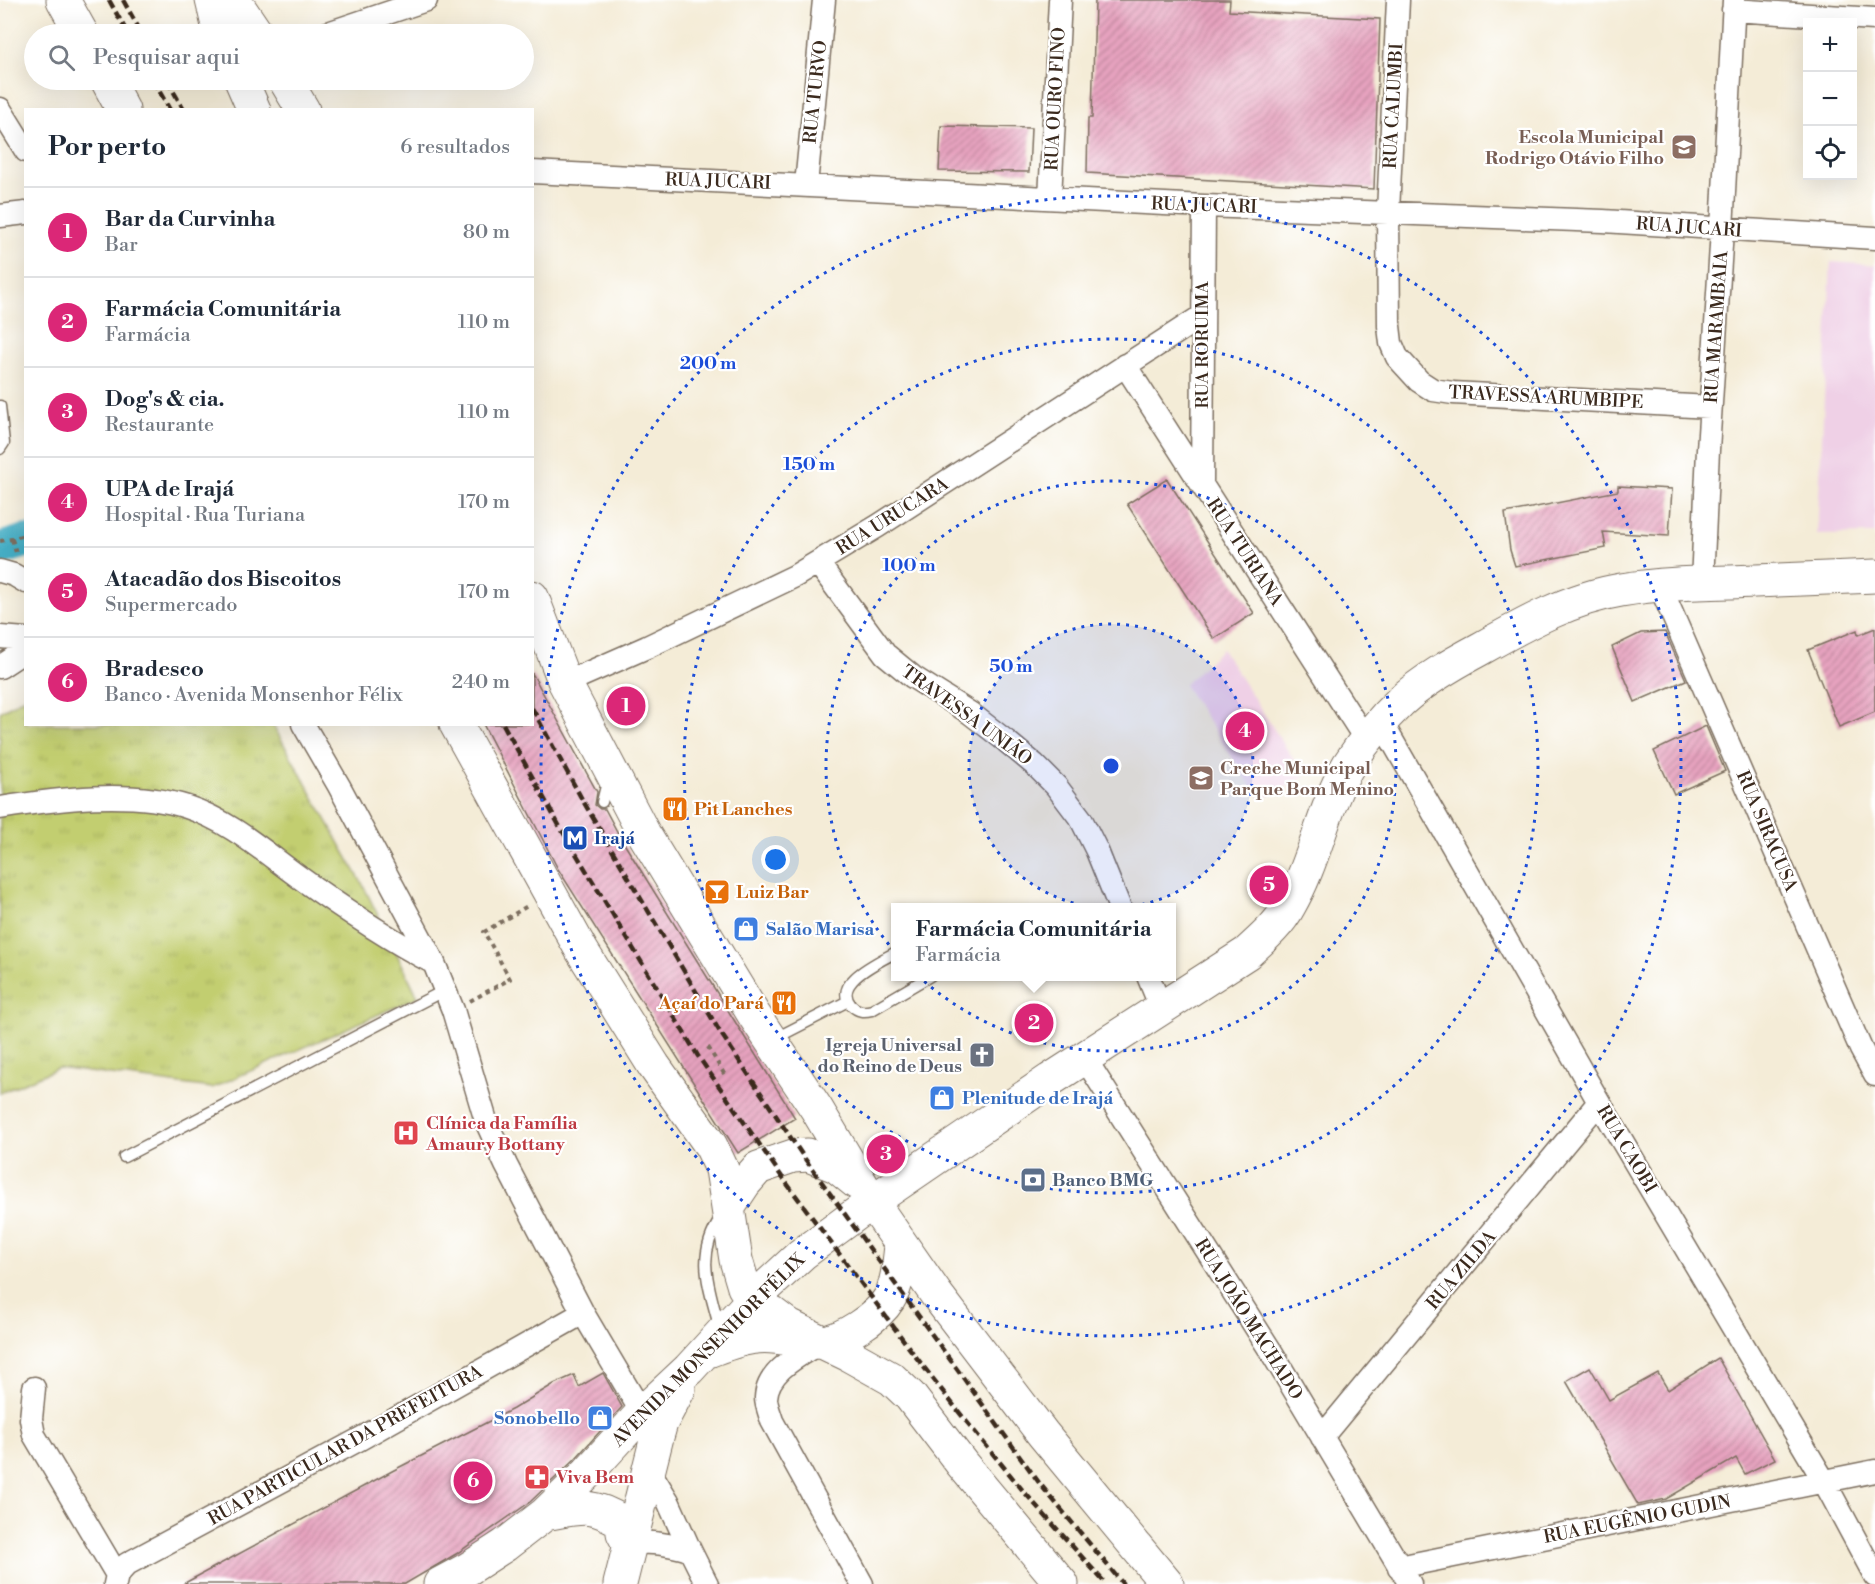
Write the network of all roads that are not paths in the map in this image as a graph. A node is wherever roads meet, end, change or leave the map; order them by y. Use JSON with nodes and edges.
{"nodes":[{"id":1,"x":63,"y":0,"type":"edge"},
{"id":2,"x":212,"y":0,"type":"edge"},
{"id":3,"x":234,"y":0,"type":"edge"},
{"id":4,"x":426,"y":0,"type":"edge"},
{"id":5,"x":824,"y":0,"type":"edge"},
{"id":6,"x":1060,"y":0,"type":"edge"},
{"id":7,"x":1398,"y":0,"type":"edge"},
{"id":8,"x":1734,"y":5,"type":"edge"},
{"id":9,"x":1875,"y":19,"type":"edge"},
{"id":10,"x":76,"y":24,"type":"edge"},
{"id":11,"x":218,"y":24,"type":"edge"},
{"id":12,"x":250,"y":24,"type":"edge"},
{"id":13,"x":355,"y":24,"type":"edge"},
{"id":14,"x":112,"y":90,"type":"edge"},
{"id":15,"x":245,"y":90,"type":"edge"},
{"id":16,"x":291,"y":90,"type":"edge"},
{"id":17,"x":122,"y":108,"type":"edge"},
{"id":18,"x":253,"y":108,"type":"edge"},
{"id":19,"x":302,"y":108,"type":"edge"},
{"id":20,"x":0,"y":109,"type":"edge"},
{"id":21,"x":14,"y":140,"type":"edge"},
{"id":22,"x":534,"y":172,"type":"edge"},
{"id":23,"x":806,"y":185,"type":"junction"},
{"id":24,"x":1050,"y":198,"type":"junction"},
{"id":25,"x":1204,"y":206,"type":"junction"},
{"id":26,"x":1388,"y":212,"type":"junction"},
{"id":27,"x":24,"y":213,"type":"edge"},
{"id":28,"x":0,"y":216,"type":"edge"},
{"id":29,"x":1722,"y":230,"type":"junction"},
{"id":30,"x":1875,"y":237,"type":"edge"},
{"id":31,"x":1202,"y":315,"type":"junction"},
{"id":32,"x":1125,"y":365,"type":"junction"},
{"id":33,"x":0,"y":406,"type":"edge"},
{"id":34,"x":1710,"y":407,"type":"junction"},
{"id":35,"x":0,"y":449,"type":"edge"},
{"id":36,"x":1202,"y":485,"type":"junction"},
{"id":37,"x":818,"y":563,"type":"junction"},
{"id":38,"x":0,"y":571,"type":"edge"},
{"id":39,"x":1875,"y":576,"type":"edge"},
{"id":40,"x":24,"y":581,"type":"edge"},
{"id":41,"x":1702,"y":583,"type":"junction"},
{"id":42,"x":1660,"y":586,"type":"junction"},
{"id":43,"x":534,"y":602,"type":"edge"},
{"id":44,"x":0,"y":637,"type":"edge"},
{"id":45,"x":24,"y":639,"type":"edge"},
{"id":46,"x":24,"y":651,"type":"edge"},
{"id":47,"x":0,"y":667,"type":"edge"},
{"id":48,"x":565,"y":682,"type":"junction"},
{"id":49,"x":304,"y":726,"type":"edge"},
{"id":50,"x":457,"y":726,"type":"edge"},
{"id":51,"x":1373,"y":730,"type":"junction"},
{"id":52,"x":608,"y":768,"type":"junction"},
{"id":53,"x":602,"y":802,"type":"dead end"},
{"id":54,"x":0,"y":808,"type":"edge"},
{"id":55,"x":1118,"y":903,"type":"edge"},
{"id":56,"x":891,"y":955,"type":"edge"},
{"id":57,"x":434,"y":963,"type":"junction"},
{"id":58,"x":922,"y":981,"type":"edge"},
{"id":59,"x":1150,"y":981,"type":"edge"},
{"id":60,"x":449,"y":1000,"type":"junction"},
{"id":61,"x":848,"y":1001,"type":"junction"},
{"id":62,"x":1162,"y":1010,"type":"junction"},
{"id":63,"x":771,"y":1040,"type":"junction"},
{"id":64,"x":1084,"y":1057,"type":"junction"},
{"id":65,"x":1875,"y":1075,"type":"edge"},
{"id":66,"x":1599,"y":1102,"type":"junction"},
{"id":67,"x":124,"y":1157,"type":"dead end"},
{"id":68,"x":868,"y":1195,"type":"junction"},
{"id":69,"x":728,"y":1208,"type":"junction"},
{"id":70,"x":901,"y":1245,"type":"junction"},
{"id":71,"x":753,"y":1299,"type":"junction"},
{"id":72,"x":583,"y":1313,"type":"junction"},
{"id":73,"x":821,"y":1342,"type":"junction"},
{"id":74,"x":706,"y":1352,"type":"junction"},
{"id":75,"x":34,"y":1388,"type":"dead end"},
{"id":76,"x":642,"y":1413,"type":"junction"},
{"id":77,"x":1322,"y":1437,"type":"junction"},
{"id":78,"x":649,"y":1470,"type":"junction"},
{"id":79,"x":1875,"y":1471,"type":"edge"},
{"id":80,"x":1824,"y":1481,"type":"junction"},
{"id":81,"x":545,"y":1514,"type":"junction"},
{"id":82,"x":626,"y":1533,"type":"junction"},
{"id":83,"x":690,"y":1551,"type":"junction"},
{"id":84,"x":1405,"y":1575,"type":"edge"},
{"id":85,"x":1875,"y":1576,"type":"edge"},
{"id":86,"x":116,"y":1580,"type":"edge"},
{"id":87,"x":440,"y":1584,"type":"edge"},
{"id":88,"x":620,"y":1584,"type":"edge"},
{"id":89,"x":707,"y":1584,"type":"edge"},
{"id":90,"x":862,"y":1584,"type":"edge"},
{"id":91,"x":1062,"y":1584,"type":"edge"},
{"id":92,"x":1167,"y":1584,"type":"edge"}],
"edges":[{"from":1,"to":10,"type":"main road"},
{"from":2,"to":11,"type":"main road"},
{"from":3,"to":12,"type":"main road"},
{"from":4,"to":13,"type":"street"},
{"from":5,"to":23,"type":"street","name":"RUA TURVO"},
{"from":6,"to":24,"type":"street","name":"RUA OURO FINO"},
{"from":7,"to":26,"type":"street","name":"RUA CALUMBI"},
{"from":8,"to":9,"type":"street"},
{"from":8,"to":29,"type":"street","name":"RUA MARAMBAIA"},
{"from":14,"to":17,"type":"main road"},
{"from":15,"to":18,"type":"main road"},
{"from":16,"to":19,"type":"main road"},
{"from":20,"to":21,"type":"street"},
{"from":22,"to":23,"type":"street","name":"RUA JUCARI"},
{"from":23,"to":24,"type":"street","name":"RUA JUCARI"},
{"from":24,"to":25,"type":"street","name":"RUA JUCARI"},
{"from":25,"to":26,"type":"street","name":"RUA JUCARI"},
{"from":25,"to":31,"type":"street","name":"RUA RORUIMA"},
{"from":26,"to":29,"type":"street","name":"RUA JUCARI"},
{"from":26,"to":34,"type":"street","name":"TRAVESSA ARUMBIPE"},
{"from":27,"to":28,"type":"street"},
{"from":29,"to":30,"type":"street","name":"RUA JUCARI"},
{"from":29,"to":34,"type":"street","name":"RUA MARAMBAIA"},
{"from":31,"to":32,"type":"street","name":"RUA URUCARA"},
{"from":31,"to":36,"type":"street","name":"RUA RORUIMA"},
{"from":32,"to":36,"type":"street","name":"RUA TURIANA"},
{"from":32,"to":37,"type":"street","name":"RUA URUCARA"},
{"from":33,"to":35,"type":"lane"},
{"from":34,"to":41,"type":"street","name":"RUA MARAMBAIA"},
{"from":36,"to":51,"type":"street","name":"RUA TURIANA"},
{"from":37,"to":48,"type":"street","name":"RUA URUCARA"},
{"from":37,"to":55,"type":"street","name":"TRAVESSA UNIÃO"},
{"from":38,"to":40,"type":"street"},
{"from":39,"to":41,"type":"main road","name":"AVENIDA MONSENHOR FÉLIX"},
{"from":41,"to":42,"type":"main road","name":"AVENIDA MONSENHOR FÉLIX"},
{"from":42,"to":51,"type":"main road","name":"AVENIDA MONSENHOR FÉLIX"},
{"from":42,"to":65,"type":"street","name":"RUA SIRACUSA"},
{"from":43,"to":48,"type":"main road"},
{"from":44,"to":45,"type":"street"},
{"from":46,"to":47,"type":"street"},
{"from":48,"to":52,"type":"main road"},
{"from":49,"to":57,"type":"street"},
{"from":50,"to":69,"type":"main road"},
{"from":51,"to":62,"type":"main road","name":"AVENIDA MONSENHOR FÉLIX"},
{"from":51,"to":66,"type":"street","name":"RUA CAOBI"},
{"from":52,"to":53,"type":"lane"},
{"from":52,"to":63,"type":"main road"},
{"from":54,"to":57,"type":"street"},
{"from":56,"to":61,"type":"lane"},
{"from":57,"to":60,"type":"street"},
{"from":58,"to":61,"type":"lane"},
{"from":59,"to":62,"type":"street"},
{"from":60,"to":67,"type":"lane"},
{"from":60,"to":72,"type":"street"},
{"from":61,"to":63,"type":"lane"},
{"from":62,"to":64,"type":"main road","name":"AVENIDA MONSENHOR FÉLIX"},
{"from":63,"to":68,"type":"main road"},
{"from":64,"to":68,"type":"main road","name":"AVENIDA MONSENHOR FÉLIX"},
{"from":64,"to":77,"type":"street","name":"RUA JOÃO MACHADO"},
{"from":66,"to":77,"type":"street","name":"RUA ZILDA"},
{"from":66,"to":80,"type":"street","name":"RUA CAOBI"},
{"from":68,"to":69,"type":"main road"},
{"from":68,"to":70,"type":"main road"},
{"from":68,"to":71,"type":"main road","name":"AVENIDA MONSENHOR FÉLIX"},
{"from":69,"to":71,"type":"main road"},
{"from":69,"to":74,"type":"lane"},
{"from":70,"to":73,"type":"main road"},
{"from":70,"to":92,"type":"main road"},
{"from":71,"to":73,"type":"main road"},
{"from":71,"to":74,"type":"main road","name":"AVENIDA MONSENHOR FÉLIX"},
{"from":72,"to":76,"type":"street"},
{"from":72,"to":86,"type":"street","name":"RUA PARTICULAR DA PREFEITURA"},
{"from":73,"to":74,"type":"main road"},
{"from":73,"to":90,"type":"street"},
{"from":73,"to":91,"type":"main road"},
{"from":74,"to":76,"type":"main road","name":"AVENIDA MONSENHOR FÉLIX"},
{"from":74,"to":78,"type":"main road"},
{"from":75,"to":86,"type":"street"},
{"from":76,"to":81,"type":"main road","name":"AVENIDA MONSENHOR FÉLIX"},
{"from":76,"to":82,"type":"main road"},
{"from":77,"to":84,"type":"street","name":"RUA JOÃO MACHADO"},
{"from":78,"to":82,"type":"main road"},
{"from":78,"to":83,"type":"street"},
{"from":79,"to":80,"type":"street","name":"RUA EUGÊNIO GUDIN"},
{"from":80,"to":84,"type":"street","name":"RUA EUGÊNIO GUDIN"},
{"from":80,"to":85,"type":"street","name":"RUA CAOBI"},
{"from":81,"to":82,"type":"main road"},
{"from":81,"to":87,"type":"main road","name":"AVENIDA MONSENHOR FÉLIX"},
{"from":82,"to":83,"type":"street"},
{"from":82,"to":88,"type":"main road"},
{"from":83,"to":89,"type":"street"}]}
